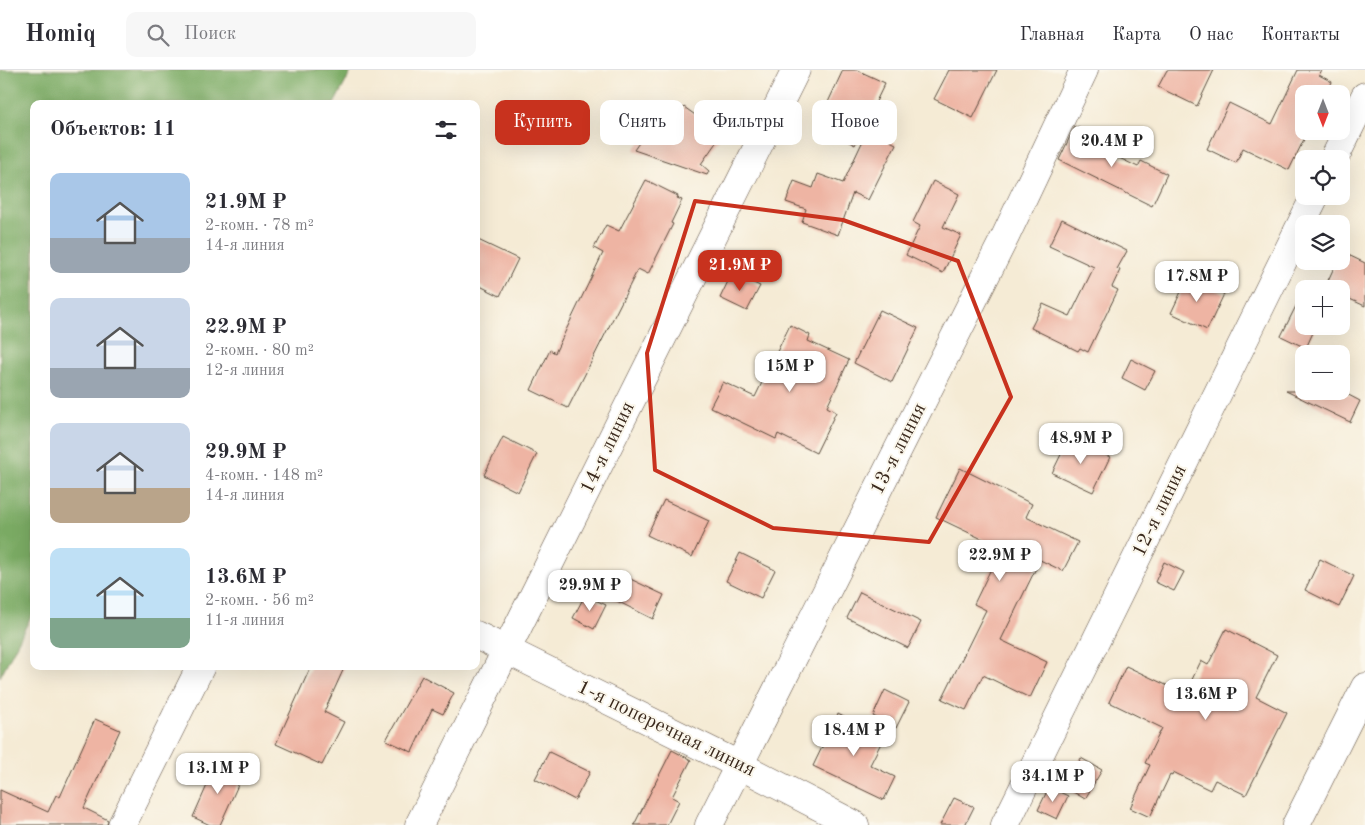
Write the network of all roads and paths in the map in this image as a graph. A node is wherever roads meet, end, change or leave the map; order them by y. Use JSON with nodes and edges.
{"nodes":[{"id":1,"x":796,"y":70,"type":"edge"},
{"id":2,"x":1084,"y":70,"type":"edge"},
{"id":3,"x":1365,"y":96,"type":"edge"},
{"id":4,"x":1338,"y":150,"type":"edge"},
{"id":5,"x":1311,"y":205,"type":"edge"},
{"id":6,"x":480,"y":637,"type":"edge"},
{"id":7,"x":508,"y":650,"type":"junction"},
{"id":8,"x":199,"y":670,"type":"edge"},
{"id":9,"x":1365,"y":687,"type":"edge"},
{"id":10,"x":739,"y":765,"type":"junction"},
{"id":11,"x":122,"y":825,"type":"edge"},
{"id":12,"x":420,"y":825,"type":"edge"},
{"id":13,"x":709,"y":825,"type":"edge"},
{"id":14,"x":855,"y":825,"type":"edge"},
{"id":15,"x":1005,"y":825,"type":"edge"},
{"id":16,"x":1296,"y":825,"type":"edge"}],
"edges":[{"from":1,"to":7,"type":"street","name":"14-я линия"},
{"from":2,"to":10,"type":"street","name":"13-я линия"},
{"from":3,"to":4,"type":"street"},
{"from":5,"to":15,"type":"street","name":"12-я линия"},
{"from":6,"to":7,"type":"street","name":"1-я поперечная линия"},
{"from":7,"to":10,"type":"street","name":"1-я поперечная линия"},
{"from":7,"to":12,"type":"street","name":"14-я линия"},
{"from":8,"to":11,"type":"street"},
{"from":9,"to":16,"type":"street"},
{"from":10,"to":13,"type":"street","name":"13-я линия"},
{"from":10,"to":14,"type":"street","name":"1-я поперечная линия"}]}
